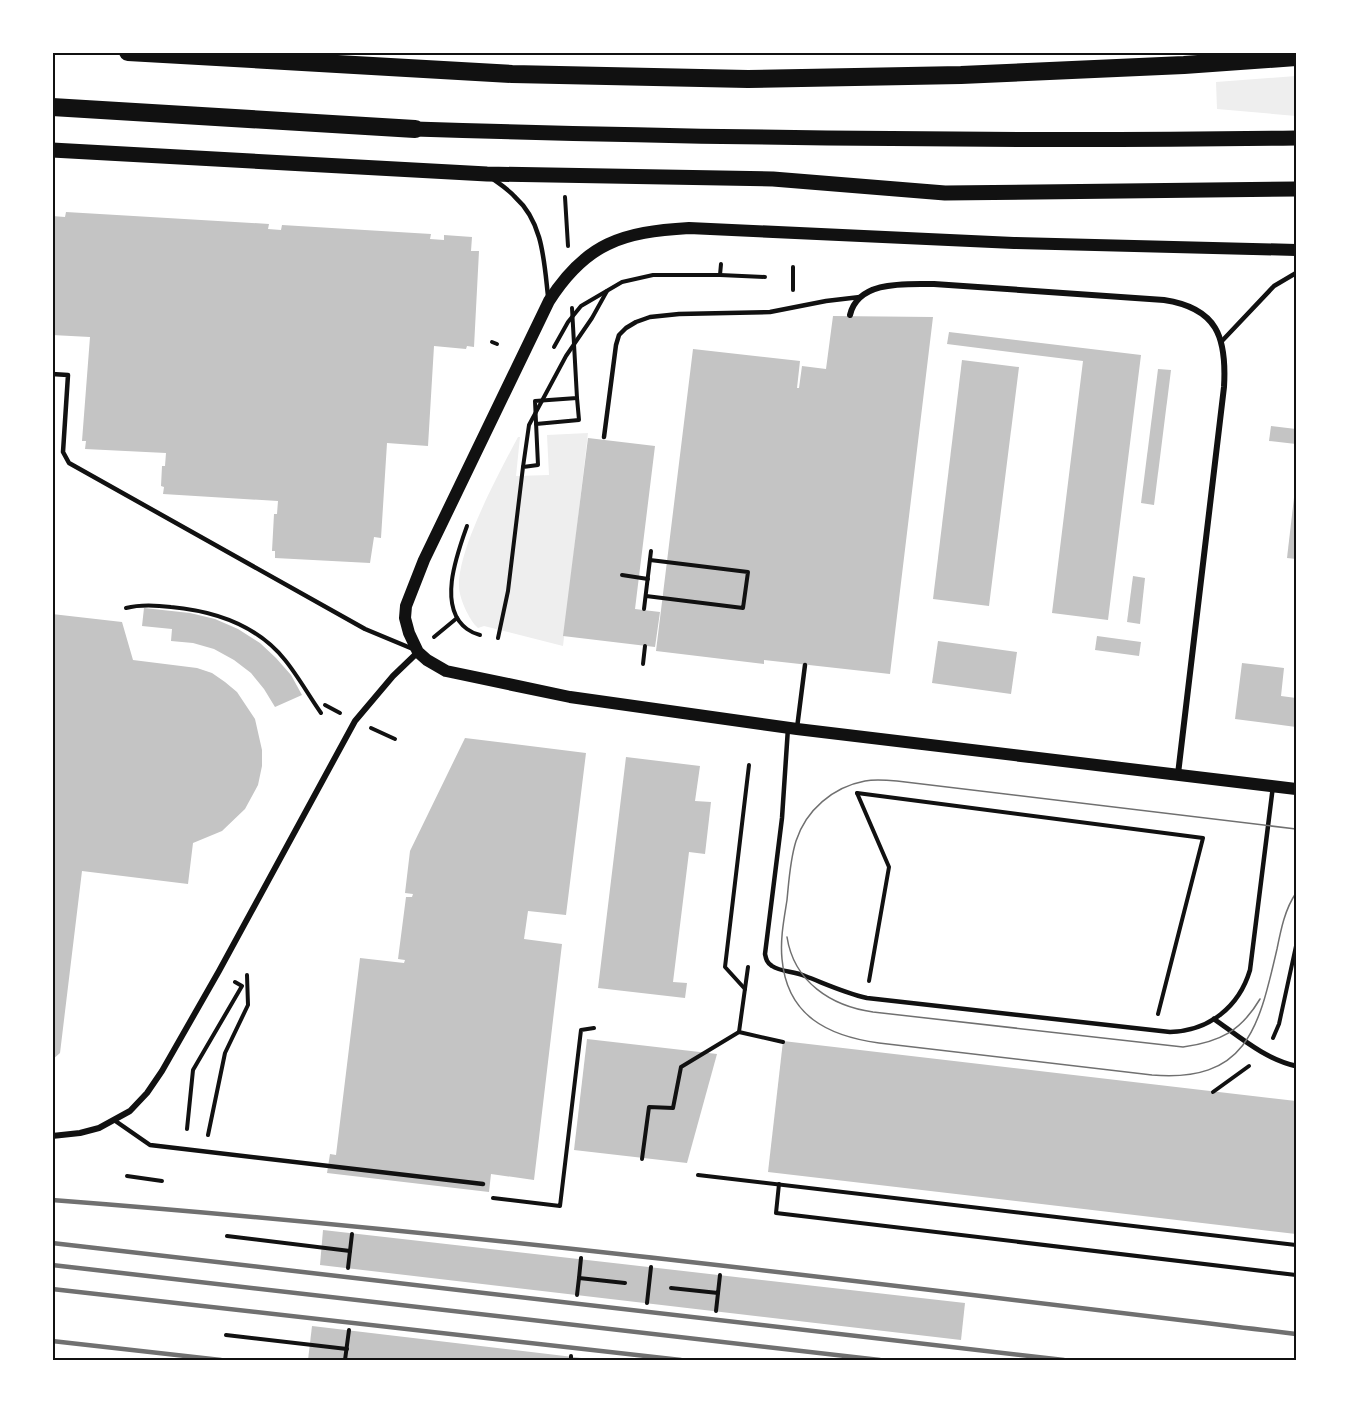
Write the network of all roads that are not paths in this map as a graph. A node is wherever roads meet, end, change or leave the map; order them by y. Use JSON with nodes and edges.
{"nodes":[{"id":1,"x":128,"y":52,"type":"edge"},
{"id":2,"x":1296,"y":57,"type":"edge"},
{"id":3,"x":52,"y":107,"type":"edge"},
{"id":4,"x":415,"y":129,"type":"joint"},
{"id":5,"x":1296,"y":138,"type":"edge"},
{"id":6,"x":52,"y":150,"type":"edge"},
{"id":7,"x":487,"y":174,"type":"junction"},
{"id":8,"x":1296,"y":189,"type":"edge"},
{"id":9,"x":1296,"y":250,"type":"edge"},
{"id":10,"x":1296,"y":273,"type":"edge"},
{"id":11,"x":860,"y":297,"type":"junction"},
{"id":12,"x":549,"y":301,"type":"junction"},
{"id":13,"x":850,"y":315,"type":"dead end"},
{"id":14,"x":1221,"y":342,"type":"junction"},
{"id":15,"x":52,"y":375,"type":"edge"},
{"id":16,"x":604,"y":437,"type":"dead end"},
{"id":17,"x":418,"y":652,"type":"junction"},
{"id":18,"x":805,"y":665,"type":"dead end"},
{"id":19,"x":792,"y":729,"type":"junction"},
{"id":20,"x":1178,"y":774,"type":"junction"},
{"id":21,"x":1273,"y":786,"type":"junction"},
{"id":22,"x":1296,"y":789,"type":"edge"},
{"id":23,"x":1215,"y":1019,"type":"junction"},
{"id":24,"x":1296,"y":1066,"type":"edge"},
{"id":25,"x":114,"y":1120,"type":"junction"},
{"id":26,"x":52,"y":1136,"type":"edge"},
{"id":27,"x":483,"y":1184,"type":"dead end"}],
"edges":[{"from":1,"to":2,"type":"highway"},
{"from":3,"to":4,"type":"highway"},
{"from":4,"to":5,"type":"main road"},
{"from":6,"to":7,"type":"main road"},
{"from":7,"to":8,"type":"main road"},
{"from":7,"to":12,"type":"lane"},
{"from":9,"to":12,"type":"main road"},
{"from":10,"to":14,"type":"lane"},
{"from":11,"to":13,"type":"street"},
{"from":11,"to":14,"type":"street"},
{"from":11,"to":16,"type":"lane"},
{"from":12,"to":17,"type":"main road"},
{"from":14,"to":20,"type":"street"},
{"from":15,"to":17,"type":"lane"},
{"from":17,"to":19,"type":"main road"},
{"from":17,"to":25,"type":"street"},
{"from":18,"to":19,"type":"lane"},
{"from":19,"to":20,"type":"main road"},
{"from":19,"to":23,"type":"lane"},
{"from":20,"to":21,"type":"main road"},
{"from":21,"to":22,"type":"main road"},
{"from":21,"to":23,"type":"lane"},
{"from":23,"to":24,"type":"street"},
{"from":25,"to":26,"type":"street"},
{"from":25,"to":27,"type":"lane"}]}
